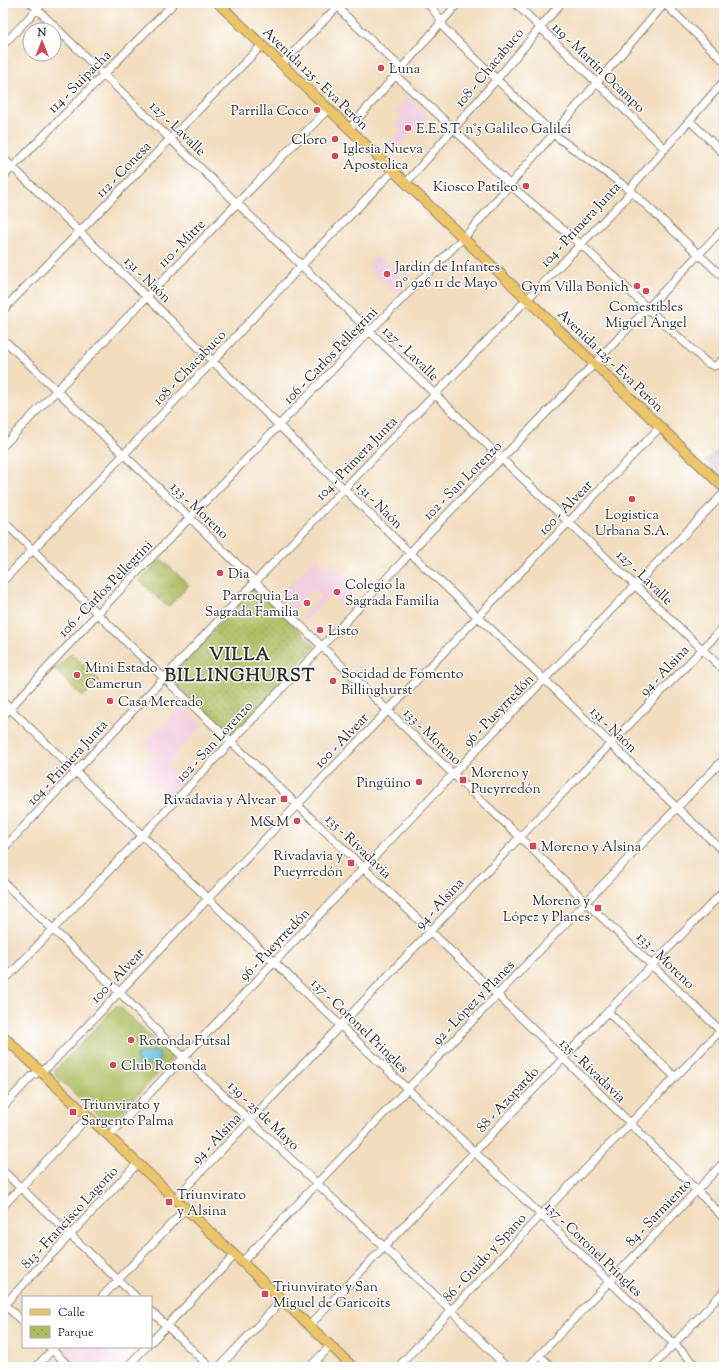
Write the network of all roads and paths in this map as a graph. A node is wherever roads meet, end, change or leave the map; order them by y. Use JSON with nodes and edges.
{"nodes":[{"id":1,"x":31,"y":3,"type":"edge"},
{"id":2,"x":43,"y":3,"type":"edge"},
{"id":3,"x":174,"y":3,"type":"edge"},
{"id":4,"x":218,"y":3,"type":"edge"},
{"id":5,"x":428,"y":3,"type":"edge"},
{"id":6,"x":458,"y":3,"type":"edge"},
{"id":7,"x":514,"y":3,"type":"edge"},
{"id":8,"x":560,"y":3,"type":"edge"},
{"id":9,"x":664,"y":3,"type":"edge"},
{"id":10,"x":339,"y":4,"type":"edge"},
{"id":11,"x":37,"y":9,"type":"junction"},
{"id":12,"x":441,"y":22,"type":"junction"},
{"id":13,"x":540,"y":27,"type":"junction"},
{"id":14,"x":3,"y":45,"type":"edge"},
{"id":15,"x":261,"y":46,"type":"junction"},
{"id":16,"x":724,"y":61,"type":"edge"},
{"id":17,"x":282,"y":65,"type":"junction"},
{"id":18,"x":402,"y":68,"type":"junction"},
{"id":19,"x":104,"y":75,"type":"junction"},
{"id":20,"x":395,"y":76,"type":"junction"},
{"id":21,"x":497,"y":79,"type":"junction"},
{"id":22,"x":724,"y":81,"type":"edge"},
{"id":23,"x":597,"y":83,"type":"junction"},
{"id":24,"x":328,"y":109,"type":"junction"},
{"id":25,"x":690,"y":121,"type":"junction"},
{"id":26,"x":349,"y":129,"type":"junction"},
{"id":27,"x":454,"y":129,"type":"junction"},
{"id":28,"x":553,"y":134,"type":"junction"},
{"id":29,"x":170,"y":139,"type":"junction"},
{"id":30,"x":665,"y":149,"type":"junction"},
{"id":31,"x":724,"y":154,"type":"edge"},
{"id":32,"x":3,"y":158,"type":"edge"},
{"id":33,"x":13,"y":167,"type":"junction"},
{"id":34,"x":393,"y":171,"type":"junction"},
{"id":35,"x":3,"y":177,"type":"edge"},
{"id":36,"x":406,"y":183,"type":"junction"},
{"id":37,"x":510,"y":185,"type":"junction"},
{"id":38,"x":630,"y":190,"type":"junction"},
{"id":39,"x":237,"y":202,"type":"junction"},
{"id":40,"x":724,"y":228,"type":"edge"},
{"id":41,"x":80,"y":232,"type":"junction"},
{"id":42,"x":462,"y":238,"type":"junction"},
{"id":43,"x":581,"y":244,"type":"junction"},
{"id":44,"x":699,"y":254,"type":"junction"},
{"id":45,"x":302,"y":265,"type":"junction"},
{"id":46,"x":724,"y":278,"type":"edge"},
{"id":47,"x":147,"y":297,"type":"junction"},
{"id":48,"x":527,"y":299,"type":"junction"},
{"id":49,"x":647,"y":308,"type":"junction"},
{"id":50,"x":3,"y":310,"type":"edge"},
{"id":51,"x":370,"y":331,"type":"junction"},
{"id":52,"x":3,"y":339,"type":"edge"},
{"id":53,"x":724,"y":358,"type":"edge"},
{"id":54,"x":213,"y":361,"type":"junction"},
{"id":55,"x":595,"y":363,"type":"junction"},
{"id":56,"x":57,"y":391,"type":"junction"},
{"id":57,"x":435,"y":394,"type":"junction"},
{"id":58,"x":280,"y":425,"type":"junction"},
{"id":59,"x":660,"y":427,"type":"junction"},
{"id":60,"x":3,"y":446,"type":"edge"},
{"id":61,"x":123,"y":454,"type":"junction"},
{"id":62,"x":502,"y":458,"type":"junction"},
{"id":63,"x":345,"y":488,"type":"junction"},
{"id":64,"x":724,"y":488,"type":"edge"},
{"id":65,"x":724,"y":493,"type":"edge"},
{"id":66,"x":190,"y":518,"type":"junction"},
{"id":67,"x":3,"y":521,"type":"edge"},
{"id":68,"x":568,"y":522,"type":"junction"},
{"id":69,"x":33,"y":549,"type":"junction"},
{"id":70,"x":410,"y":553,"type":"junction"},
{"id":71,"x":3,"y":581,"type":"edge"},
{"id":72,"x":255,"y":582,"type":"junction"},
{"id":73,"x":635,"y":586,"type":"junction"},
{"id":74,"x":98,"y":613,"type":"junction"},
{"id":75,"x":478,"y":616,"type":"junction"},
{"id":76,"x":724,"y":626,"type":"edge"},
{"id":77,"x":321,"y":647,"type":"junction"},
{"id":78,"x":702,"y":649,"type":"junction"},
{"id":79,"x":724,"y":670,"type":"edge"},
{"id":80,"x":164,"y":679,"type":"junction"},
{"id":81,"x":546,"y":680,"type":"junction"},
{"id":82,"x":3,"y":702,"type":"edge"},
{"id":83,"x":9,"y":709,"type":"junction"},
{"id":84,"x":387,"y":711,"type":"junction"},
{"id":85,"x":3,"y":716,"type":"edge"},
{"id":86,"x":231,"y":742,"type":"junction"},
{"id":87,"x":610,"y":743,"type":"junction"},
{"id":88,"x":724,"y":759,"type":"edge"},
{"id":89,"x":75,"y":772,"type":"junction"},
{"id":90,"x":453,"y":774,"type":"junction"},
{"id":91,"x":298,"y":804,"type":"junction"},
{"id":92,"x":676,"y":807,"type":"junction"},
{"id":93,"x":142,"y":835,"type":"junction"},
{"id":94,"x":520,"y":837,"type":"junction"},
{"id":95,"x":3,"y":849,"type":"edge"},
{"id":96,"x":724,"y":852,"type":"edge"},
{"id":97,"x":364,"y":869,"type":"junction"},
{"id":98,"x":3,"y":882,"type":"edge"},
{"id":99,"x":724,"y":891,"type":"edge"},
{"id":100,"x":208,"y":898,"type":"junction"},
{"id":101,"x":586,"y":902,"type":"junction"},
{"id":102,"x":52,"y":930,"type":"junction"},
{"id":103,"x":430,"y":931,"type":"junction"},
{"id":104,"x":275,"y":961,"type":"junction"},
{"id":105,"x":652,"y":965,"type":"junction"},
{"id":106,"x":3,"y":982,"type":"edge"},
{"id":107,"x":119,"y":992,"type":"junction"},
{"id":108,"x":497,"y":996,"type":"junction"},
{"id":109,"x":608,"y":1012,"type":"junction"},
{"id":110,"x":341,"y":1026,"type":"junction"},
{"id":111,"x":723,"y":1030,"type":"edge"},
{"id":112,"x":3,"y":1036,"type":"edge"},
{"id":113,"x":184,"y":1058,"type":"junction"},
{"id":114,"x":563,"y":1059,"type":"junction"},
{"id":115,"x":40,"y":1071,"type":"junction"},
{"id":116,"x":675,"y":1077,"type":"junction"},
{"id":117,"x":408,"y":1089,"type":"junction"},
{"id":118,"x":3,"y":1107,"type":"edge"},
{"id":119,"x":88,"y":1117,"type":"junction"},
{"id":120,"x":250,"y":1120,"type":"junction"},
{"id":121,"x":629,"y":1123,"type":"junction"},
{"id":122,"x":109,"y":1136,"type":"junction"},
{"id":123,"x":475,"y":1152,"type":"junction"},
{"id":124,"x":724,"y":1162,"type":"edge"},
{"id":125,"x":137,"y":1164,"type":"junction"},
{"id":126,"x":3,"y":1170,"type":"edge"},
{"id":127,"x":317,"y":1184,"type":"junction"},
{"id":128,"x":21,"y":1188,"type":"junction"},
{"id":129,"x":696,"y":1190,"type":"junction"},
{"id":130,"x":175,"y":1199,"type":"junction"},
{"id":131,"x":3,"y":1206,"type":"edge"},
{"id":132,"x":186,"y":1209,"type":"junction"},
{"id":133,"x":541,"y":1215,"type":"junction"},
{"id":134,"x":724,"y":1218,"type":"edge"},
{"id":135,"x":71,"y":1234,"type":"junction"},
{"id":136,"x":385,"y":1247,"type":"junction"},
{"id":137,"x":234,"y":1255,"type":"junction"},
{"id":138,"x":242,"y":1262,"type":"junction"},
{"id":139,"x":118,"y":1280,"type":"junction"},
{"id":140,"x":609,"y":1281,"type":"junction"},
{"id":141,"x":724,"y":1291,"type":"edge"},
{"id":142,"x":103,"y":1296,"type":"edge"},
{"id":143,"x":135,"y":1296,"type":"edge"},
{"id":144,"x":282,"y":1300,"type":"junction"},
{"id":145,"x":3,"y":1304,"type":"edge"},
{"id":146,"x":452,"y":1311,"type":"junction"},
{"id":147,"x":152,"y":1312,"type":"edge"},
{"id":148,"x":22,"y":1321,"type":"edge"},
{"id":149,"x":167,"y":1325,"type":"junction"},
{"id":150,"x":309,"y":1326,"type":"junction"},
{"id":151,"x":152,"y":1341,"type":"edge"},
{"id":152,"x":674,"y":1344,"type":"junction"},
{"id":153,"x":330,"y":1346,"type":"junction"},
{"id":154,"x":52,"y":1348,"type":"edge"},
{"id":155,"x":145,"y":1348,"type":"edge"},
{"id":156,"x":539,"y":1355,"type":"junction"},
{"id":157,"x":36,"y":1367,"type":"edge"},
{"id":158,"x":70,"y":1367,"type":"edge"},
{"id":159,"x":127,"y":1367,"type":"edge"},
{"id":160,"x":210,"y":1367,"type":"edge"},
{"id":161,"x":219,"y":1367,"type":"edge"},
{"id":162,"x":310,"y":1367,"type":"edge"},
{"id":163,"x":353,"y":1367,"type":"edge"},
{"id":164,"x":398,"y":1367,"type":"edge"},
{"id":165,"x":506,"y":1367,"type":"edge"},
{"id":166,"x":528,"y":1367,"type":"edge"},
{"id":167,"x":552,"y":1367,"type":"edge"},
{"id":168,"x":652,"y":1367,"type":"edge"},
{"id":169,"x":698,"y":1367,"type":"edge"}],
"edges":[{"from":1,"to":11,"type":"street","name":"127 - Lavalle"},
{"from":2,"to":11,"type":"street"},
{"from":3,"to":19,"type":"street","name":"114 - Suipacha"},
{"from":4,"to":15,"type":"main road","name":"Avenida 125 - Eva Perón"},
{"from":5,"to":12,"type":"street"},
{"from":6,"to":12,"type":"street"},
{"from":7,"to":13,"type":"street","name":"119 - Martín Ocampo"},
{"from":8,"to":13,"type":"street","name":"108 - Chacabuco"},
{"from":9,"to":16,"type":"street"},
{"from":9,"to":23,"type":"street","name":"106 - Carlos Pellegrini"},
{"from":10,"to":17,"type":"street"},
{"from":10,"to":18,"type":"street"},
{"from":11,"to":14,"type":"street"},
{"from":11,"to":19,"type":"street","name":"127 - Lavalle"},
{"from":12,"to":18,"type":"street"},
{"from":12,"to":21,"type":"street"},
{"from":13,"to":21,"type":"street","name":"108 - Chacabuco"},
{"from":13,"to":23,"type":"street","name":"119 - Martín Ocampo"},
{"from":15,"to":17,"type":"main road","name":"Avenida 125 - Eva Perón"},
{"from":15,"to":29,"type":"street","name":"112 - Conesa"},
{"from":17,"to":24,"type":"main road","name":"Avenida 125 - Eva Perón"},
{"from":18,"to":20,"type":"street"},
{"from":19,"to":29,"type":"street","name":"127 - Lavalle"},
{"from":19,"to":33,"type":"street","name":"114 - Suipacha"},
{"from":20,"to":26,"type":"street"},
{"from":20,"to":27,"type":"street"},
{"from":21,"to":27,"type":"street","name":"108 - Chacabuco"},
{"from":21,"to":28,"type":"street"},
{"from":22,"to":25,"type":"street","name":"104 - Primera Junta"},
{"from":23,"to":28,"type":"street","name":"106 - Carlos Pellegrini"},
{"from":23,"to":30,"type":"street","name":"119 - Martín Ocampo"},
{"from":24,"to":26,"type":"main road","name":"Avenida 125 - Eva Perón"},
{"from":24,"to":39,"type":"street","name":"110 - Mitre"},
{"from":25,"to":30,"type":"street","name":"104 - Primera Junta"},
{"from":25,"to":31,"type":"street"},
{"from":26,"to":34,"type":"main road","name":"Avenida 125 - Eva Perón"},
{"from":27,"to":36,"type":"street","name":"108 - Chacabuco"},
{"from":27,"to":37,"type":"street"},
{"from":28,"to":37,"type":"street","name":"106 - Carlos Pellegrini"},
{"from":28,"to":38,"type":"street"},
{"from":29,"to":39,"type":"street","name":"127 - Lavalle"},
{"from":29,"to":41,"type":"street","name":"112 - Conesa"},
{"from":30,"to":38,"type":"street","name":"104 - Primera Junta"},
{"from":32,"to":33,"type":"street","name":"131 - Naón"},
{"from":33,"to":35,"type":"street","name":"114 - Suipacha"},
{"from":33,"to":41,"type":"street","name":"131 - Naón"},
{"from":34,"to":36,"type":"main road","name":"Avenida 125 - Eva Perón"},
{"from":34,"to":45,"type":"street","name":"108 - Chacabuco"},
{"from":36,"to":42,"type":"main road","name":"Avenida 125 - Eva Perón"},
{"from":37,"to":42,"type":"street","name":"106 - Carlos Pellegrini"},
{"from":37,"to":43,"type":"street"},
{"from":38,"to":43,"type":"street","name":"104 - Primera Junta"},
{"from":38,"to":44,"type":"street"},
{"from":39,"to":45,"type":"street","name":"127 - Lavalle"},
{"from":39,"to":47,"type":"street","name":"110 - Mitre"},
{"from":40,"to":44,"type":"street","name":"102 - San Lorenzo"},
{"from":41,"to":47,"type":"street","name":"131 - Naón"},
{"from":41,"to":50,"type":"street","name":"112 - Conesa"},
{"from":42,"to":48,"type":"main road","name":"Avenida 125 - Eva Perón"},
{"from":42,"to":51,"type":"street","name":"106 - Carlos Pellegrini"},
{"from":43,"to":48,"type":"street","name":"104 - Primera Junta"},
{"from":43,"to":49,"type":"street"},
{"from":44,"to":46,"type":"street"},
{"from":44,"to":49,"type":"street","name":"102 - San Lorenzo"},
{"from":45,"to":51,"type":"street","name":"127 - Lavalle"},
{"from":45,"to":54,"type":"street","name":"108 - Chacabuco"},
{"from":47,"to":54,"type":"street","name":"131 - Naón"},
{"from":47,"to":56,"type":"street","name":"110 - Mitre"},
{"from":48,"to":55,"type":"main road","name":"Avenida 125 - Eva Perón"},
{"from":48,"to":57,"type":"street","name":"104 - Primera Junta"},
{"from":49,"to":53,"type":"street"},
{"from":49,"to":55,"type":"street","name":"102 - San Lorenzo"},
{"from":51,"to":57,"type":"street","name":"127 - Lavalle"},
{"from":51,"to":58,"type":"street","name":"106 - Carlos Pellegrini"},
{"from":52,"to":56,"type":"street","name":"133 - Moreno"},
{"from":54,"to":58,"type":"street","name":"131 - Naón"},
{"from":54,"to":61,"type":"street","name":"108 - Chacabuco"},
{"from":55,"to":59,"type":"main road","name":"Avenida 125 - Eva Perón"},
{"from":55,"to":62,"type":"street","name":"102 - San Lorenzo"},
{"from":56,"to":60,"type":"street","name":"110 - Mitre"},
{"from":56,"to":61,"type":"street","name":"133 - Moreno"},
{"from":57,"to":62,"type":"street","name":"127 - Lavalle"},
{"from":57,"to":63,"type":"street","name":"104 - Primera Junta"},
{"from":58,"to":63,"type":"street","name":"131 - Naón"},
{"from":58,"to":66,"type":"street","name":"106 - Carlos Pellegrini"},
{"from":59,"to":64,"type":"main road","name":"Avenida 125 - Eva Perón"},
{"from":59,"to":68,"type":"street","name":"100 - Alvear"},
{"from":61,"to":66,"type":"street","name":"133 - Moreno"},
{"from":61,"to":69,"type":"street","name":"108 - Chacabuco"},
{"from":62,"to":68,"type":"street","name":"127 - Lavalle"},
{"from":62,"to":70,"type":"street","name":"102 - San Lorenzo"},
{"from":63,"to":70,"type":"street","name":"131 - Naón"},
{"from":63,"to":72,"type":"street","name":"104 - Primera Junta"},
{"from":65,"to":73,"type":"street","name":"96 - Pueyrredón"},
{"from":66,"to":72,"type":"street","name":"133 - Moreno"},
{"from":66,"to":74,"type":"street","name":"106 - Carlos Pellegrini"},
{"from":67,"to":69,"type":"street","name":"135 - Rivadavia"},
{"from":68,"to":73,"type":"street","name":"127 - Lavalle"},
{"from":68,"to":75,"type":"street","name":"100 - Alvear"},
{"from":69,"to":71,"type":"street","name":"108 - Chacabuco"},
{"from":69,"to":74,"type":"street","name":"135 - Rivadavia"},
{"from":70,"to":75,"type":"street","name":"131 - Naón"},
{"from":70,"to":77,"type":"street","name":"102 - San Lorenzo"},
{"from":72,"to":77,"type":"street","name":"133 - Moreno"},
{"from":72,"to":80,"type":"street","name":"104 - Primera Junta"},
{"from":73,"to":78,"type":"street","name":"127 - Lavalle"},
{"from":73,"to":81,"type":"street","name":"96 - Pueyrredón"},
{"from":74,"to":80,"type":"street","name":"135 - Rivadavia"},
{"from":74,"to":83,"type":"street","name":"106 - Carlos Pellegrini"},
{"from":75,"to":81,"type":"street","name":"131 - Naón"},
{"from":75,"to":84,"type":"street","name":"100 - Alvear"},
{"from":76,"to":78,"type":"street","name":"94 - Alsina"},
{"from":77,"to":84,"type":"street","name":"133 - Moreno"},
{"from":77,"to":86,"type":"street","name":"102 - San Lorenzo"},
{"from":78,"to":79,"type":"street","name":"127 - Lavalle"},
{"from":78,"to":87,"type":"street","name":"94 - Alsina"},
{"from":80,"to":86,"type":"street","name":"135 - Rivadavia"},
{"from":80,"to":89,"type":"street","name":"104 - Primera Junta"},
{"from":81,"to":87,"type":"street","name":"131 - Naón"},
{"from":81,"to":90,"type":"street","name":"96 - Pueyrredón"},
{"from":82,"to":83,"type":"street","name":"137 - Coronel Pringles"},
{"from":83,"to":85,"type":"street","name":"106 - Carlos Pellegrini"},
{"from":83,"to":89,"type":"street","name":"137 - Coronel Pringles"},
{"from":84,"to":90,"type":"street","name":"133 - Moreno"},
{"from":84,"to":91,"type":"street","name":"100 - Alvear"},
{"from":86,"to":91,"type":"street","name":"135 - Rivadavia"},
{"from":86,"to":93,"type":"street","name":"102 - San Lorenzo"},
{"from":87,"to":92,"type":"street","name":"131 - Naón"},
{"from":87,"to":94,"type":"street","name":"94 - Alsina"},
{"from":88,"to":92,"type":"street","name":"92 - López y Planes"},
{"from":89,"to":93,"type":"street","name":"137 - Coronel Pringles"},
{"from":89,"to":95,"type":"street","name":"104 - Primera Junta"},
{"from":90,"to":94,"type":"street","name":"133 - Moreno"},
{"from":90,"to":97,"type":"street","name":"96 - Pueyrredón"},
{"from":91,"to":97,"type":"street","name":"135 - Rivadavia"},
{"from":91,"to":100,"type":"street","name":"100 - Alvear"},
{"from":92,"to":96,"type":"street","name":"131 - Naón"},
{"from":92,"to":101,"type":"street","name":"92 - López y Planes"},
{"from":93,"to":100,"type":"street","name":"137 - Coronel Pringles"},
{"from":93,"to":102,"type":"street","name":"102 - San Lorenzo"},
{"from":94,"to":101,"type":"street","name":"133 - Moreno"},
{"from":94,"to":103,"type":"street","name":"94 - Alsina"},
{"from":97,"to":103,"type":"street","name":"135 - Rivadavia"},
{"from":97,"to":104,"type":"street","name":"96 - Pueyrredón"},
{"from":98,"to":102,"type":"street","name":"139 - 25 de Mayo"},
{"from":99,"to":105,"type":"street","name":"88 - Azopardo"},
{"from":100,"to":104,"type":"street","name":"137 - Coronel Pringles"},
{"from":100,"to":107,"type":"street","name":"100 - Alvear"},
{"from":101,"to":105,"type":"street","name":"133 - Moreno"},
{"from":101,"to":108,"type":"street","name":"92 - López y Planes"},
{"from":102,"to":106,"type":"street","name":"102 - San Lorenzo"},
{"from":102,"to":107,"type":"street","name":"139 - 25 de Mayo"},
{"from":103,"to":108,"type":"street","name":"135 - Rivadavia"},
{"from":103,"to":110,"type":"street","name":"94 - Alsina"},
{"from":104,"to":110,"type":"street","name":"137 - Coronel Pringles"},
{"from":104,"to":113,"type":"street","name":"96 - Pueyrredón"},
{"from":105,"to":109,"type":"street","name":"88 - Azopardo"},
{"from":105,"to":111,"type":"street","name":"133 - Moreno"},
{"from":107,"to":113,"type":"street","name":"139 - 25 de Mayo"},
{"from":107,"to":115,"type":"street","name":"100 - Alvear"},
{"from":108,"to":114,"type":"street","name":"135 - Rivadavia"},
{"from":108,"to":117,"type":"street","name":"92 - López y Planes"},
{"from":109,"to":114,"type":"street","name":"88 - Azopardo"},
{"from":109,"to":116,"type":"street"},
{"from":110,"to":117,"type":"street","name":"137 - Coronel Pringles"},
{"from":110,"to":120,"type":"street","name":"94 - Alsina"},
{"from":111,"to":116,"type":"street","name":"86 - Guido y Spano"},
{"from":112,"to":115,"type":"main road"},
{"from":113,"to":120,"type":"street","name":"139 - 25 de Mayo"},
{"from":113,"to":122,"type":"street","name":"96 - Pueyrredón"},
{"from":114,"to":121,"type":"street","name":"135 - Rivadavia"},
{"from":114,"to":123,"type":"street","name":"88 - Azopardo"},
{"from":115,"to":118,"type":"street","name":"100 - Alvear"},
{"from":115,"to":119,"type":"main road"},
{"from":116,"to":121,"type":"street","name":"86 - Guido y Spano"},
{"from":117,"to":123,"type":"street","name":"137 - Coronel Pringles"},
{"from":117,"to":127,"type":"street","name":"92 - López y Planes"},
{"from":119,"to":122,"type":"main road"},
{"from":119,"to":128,"type":"street"},
{"from":120,"to":127,"type":"street","name":"139 - 25 de Mayo"},
{"from":120,"to":130,"type":"street","name":"94 - Alsina"},
{"from":121,"to":129,"type":"street","name":"135 - Rivadavia"},
{"from":121,"to":133,"type":"street","name":"86 - Guido y Spano"},
{"from":122,"to":125,"type":"main road"},
{"from":123,"to":133,"type":"street","name":"137 - Coronel Pringles"},
{"from":123,"to":136,"type":"street","name":"88 - Azopardo"},
{"from":124,"to":129,"type":"street","name":"84 - Sarmiento"},
{"from":125,"to":130,"type":"main road"},
{"from":125,"to":135,"type":"street","name":"813 - Francisco Lagorio"},
{"from":126,"to":128,"type":"street"},
{"from":127,"to":136,"type":"street","name":"139 - 25 de Mayo"},
{"from":127,"to":138,"type":"street","name":"92 - López y Planes"},
{"from":128,"to":131,"type":"street"},
{"from":128,"to":135,"type":"street"},
{"from":129,"to":134,"type":"street","name":"135 - Rivadavia"},
{"from":129,"to":140,"type":"street","name":"84 - Sarmiento"},
{"from":130,"to":132,"type":"main road"},
{"from":132,"to":137,"type":"main road"},
{"from":132,"to":139,"type":"street"},
{"from":133,"to":140,"type":"street","name":"137 - Coronel Pringles"},
{"from":133,"to":146,"type":"street","name":"86 - Guido y Spano"},
{"from":135,"to":139,"type":"street"},
{"from":135,"to":145,"type":"street","name":"813 - Francisco Lagorio"},
{"from":136,"to":146,"type":"street","name":"139 - 25 de Mayo"},
{"from":136,"to":150,"type":"street","name":"88 - Azopardo"},
{"from":137,"to":138,"type":"main road"},
{"from":137,"to":149,"type":"street"},
{"from":138,"to":144,"type":"main road"},
{"from":139,"to":142,"type":"street"},
{"from":139,"to":143,"type":"street"},
{"from":140,"to":152,"type":"street","name":"137 - Coronel Pringles"},
{"from":140,"to":156,"type":"street","name":"84 - Sarmiento"},
{"from":141,"to":152,"type":"street"},
{"from":144,"to":150,"type":"main road"},
{"from":144,"to":161,"type":"street"},
{"from":145,"to":148,"type":"street"},
{"from":146,"to":164,"type":"street","name":"86 - Guido y Spano"},
{"from":146,"to":165,"type":"street","name":"139 - 25 de Mayo"},
{"from":147,"to":149,"type":"street"},
{"from":149,"to":151,"type":"street"},
{"from":149,"to":160,"type":"street"},
{"from":150,"to":153,"type":"main road"},
{"from":152,"to":168,"type":"street"},
{"from":152,"to":169,"type":"street","name":"137 - Coronel Pringles"},
{"from":153,"to":162,"type":"street"},
{"from":153,"to":163,"type":"main road"},
{"from":154,"to":157,"type":"street"},
{"from":154,"to":158,"type":"street"},
{"from":155,"to":159,"type":"street"},
{"from":156,"to":166,"type":"street","name":"84 - Sarmiento"},
{"from":156,"to":167,"type":"street"}]}
